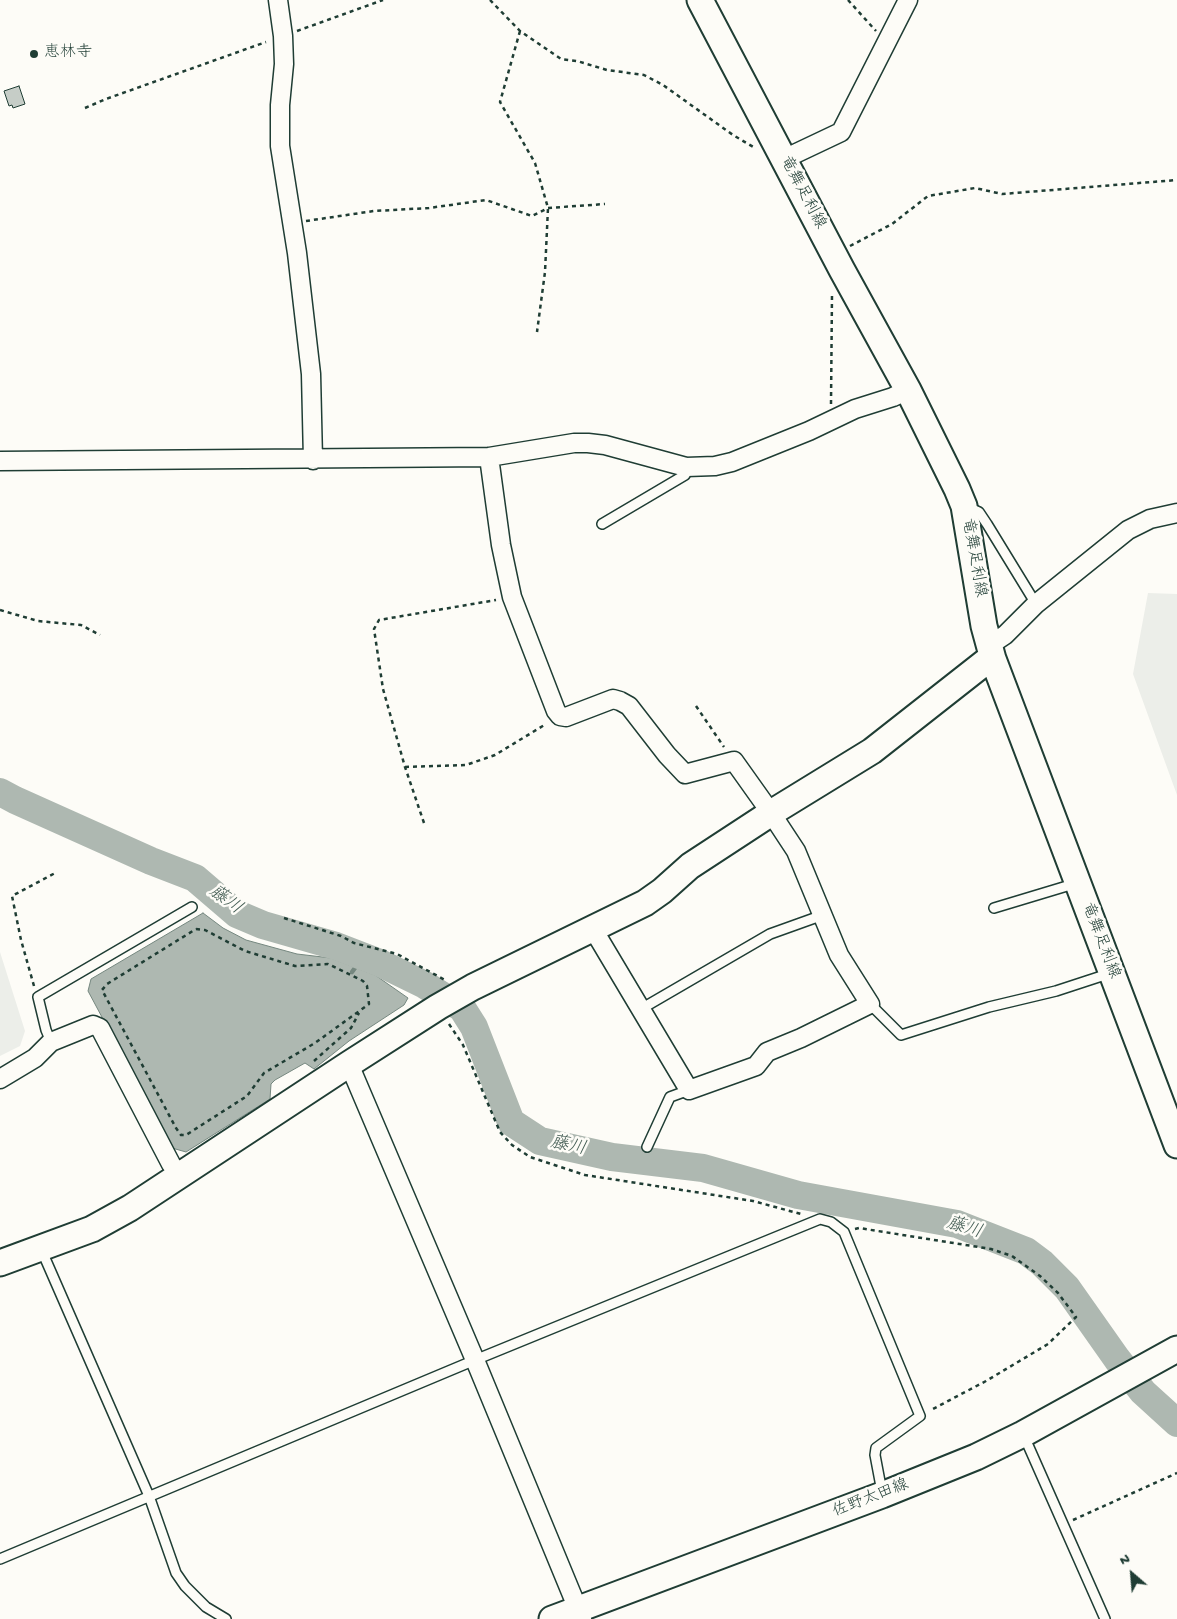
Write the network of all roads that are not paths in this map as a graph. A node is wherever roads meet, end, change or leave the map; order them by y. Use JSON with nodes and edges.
{"nodes":[{"id":1,"x":278,"y":0,"type":"edge"},
{"id":2,"x":700,"y":0,"type":"edge"},
{"id":3,"x":908,"y":0,"type":"edge"},
{"id":4,"x":784,"y":159,"type":"junction"},
{"id":5,"x":908,"y":390,"type":"junction"},
{"id":6,"x":489,"y":457,"type":"junction"},
{"id":7,"x":312,"y":460,"type":"junction"},
{"id":8,"x":0,"y":461,"type":"edge"},
{"id":9,"x":689,"y":467,"type":"junction"},
{"id":10,"x":964,"y":506,"type":"junction"},
{"id":11,"x":1177,"y":513,"type":"edge"},
{"id":12,"x":602,"y":524,"type":"dead end"},
{"id":13,"x":1036,"y":604,"type":"junction"},
{"id":14,"x":992,"y":652,"type":"junction"},
{"id":15,"x":771,"y":813,"type":"junction"},
{"id":16,"x":1077,"y":883,"type":"junction"},
{"id":17,"x":192,"y":907,"type":"dead end"},
{"id":18,"x":994,"y":908,"type":"dead end"},
{"id":19,"x":823,"y":915,"type":"junction"},
{"id":20,"x":593,"y":929,"type":"junction"},
{"id":21,"x":1112,"y":973,"type":"junction"},
{"id":22,"x":870,"y":1004,"type":"junction"},
{"id":23,"x":641,"y":1009,"type":"junction"},
{"id":24,"x":51,"y":1042,"type":"junction"},
{"id":25,"x":349,"y":1064,"type":"junction"},
{"id":26,"x":0,"y":1079,"type":"edge"},
{"id":27,"x":689,"y":1090,"type":"junction"},
{"id":28,"x":1177,"y":1145,"type":"edge"},
{"id":29,"x":646,"y":1147,"type":"dead end"},
{"id":30,"x":180,"y":1175,"type":"junction"},
{"id":31,"x":41,"y":1248,"type":"junction"},
{"id":32,"x":0,"y":1262,"type":"edge"},
{"id":33,"x":1177,"y":1349,"type":"edge"},
{"id":34,"x":475,"y":1360,"type":"junction"},
{"id":35,"x":1022,"y":1434,"type":"junction"},
{"id":36,"x":882,"y":1495,"type":"junction"},
{"id":37,"x":149,"y":1496,"type":"junction"},
{"id":38,"x":0,"y":1559,"type":"edge"},
{"id":39,"x":580,"y":1614,"type":"edge"},
{"id":40,"x":226,"y":1619,"type":"edge"},
{"id":41,"x":552,"y":1619,"type":"edge"},
{"id":42,"x":1105,"y":1619,"type":"edge"}],
"edges":[{"from":1,"to":7,"type":"street"},
{"from":2,"to":4,"type":"main road","name":"竜舞足利線"},
{"from":3,"to":4,"type":"street"},
{"from":4,"to":5,"type":"main road","name":"竜舞足利線"},
{"from":5,"to":9,"type":"street"},
{"from":5,"to":10,"type":"main road","name":"竜舞足利線"},
{"from":6,"to":7,"type":"street"},
{"from":6,"to":9,"type":"street"},
{"from":6,"to":15,"type":"street"},
{"from":7,"to":8,"type":"street"},
{"from":9,"to":12,"type":"lane"},
{"from":10,"to":13,"type":"lane"},
{"from":10,"to":14,"type":"main road","name":"竜舞足利線"},
{"from":11,"to":13,"type":"street"},
{"from":13,"to":14,"type":"street"},
{"from":14,"to":15,"type":"main road"},
{"from":14,"to":16,"type":"main road","name":"竜舞足利線"},
{"from":15,"to":19,"type":"street"},
{"from":15,"to":20,"type":"main road"},
{"from":16,"to":18,"type":"lane"},
{"from":16,"to":21,"type":"main road","name":"竜舞足利線"},
{"from":17,"to":24,"type":"lane"},
{"from":19,"to":22,"type":"street"},
{"from":19,"to":23,"type":"lane"},
{"from":20,"to":23,"type":"street"},
{"from":20,"to":25,"type":"main road"},
{"from":21,"to":22,"type":"lane"},
{"from":21,"to":28,"type":"main road","name":"竜舞足利線"},
{"from":22,"to":27,"type":"street"},
{"from":23,"to":27,"type":"street"},
{"from":24,"to":26,"type":"street"},
{"from":24,"to":30,"type":"street"},
{"from":25,"to":30,"type":"main road"},
{"from":25,"to":34,"type":"street"},
{"from":27,"to":29,"type":"lane"},
{"from":30,"to":31,"type":"main road"},
{"from":31,"to":32,"type":"main road"},
{"from":31,"to":37,"type":"lane"},
{"from":33,"to":35,"type":"main road","name":"佐野太田線"},
{"from":34,"to":36,"type":"lane"},
{"from":34,"to":37,"type":"lane"},
{"from":34,"to":39,"type":"street"},
{"from":35,"to":36,"type":"main road","name":"佐野太田線"},
{"from":35,"to":42,"type":"lane"},
{"from":36,"to":39,"type":"main road","name":"佐野太田線"},
{"from":37,"to":38,"type":"lane"},
{"from":37,"to":40,"type":"lane"},
{"from":39,"to":41,"type":"main road","name":"佐野太田線"}]}
